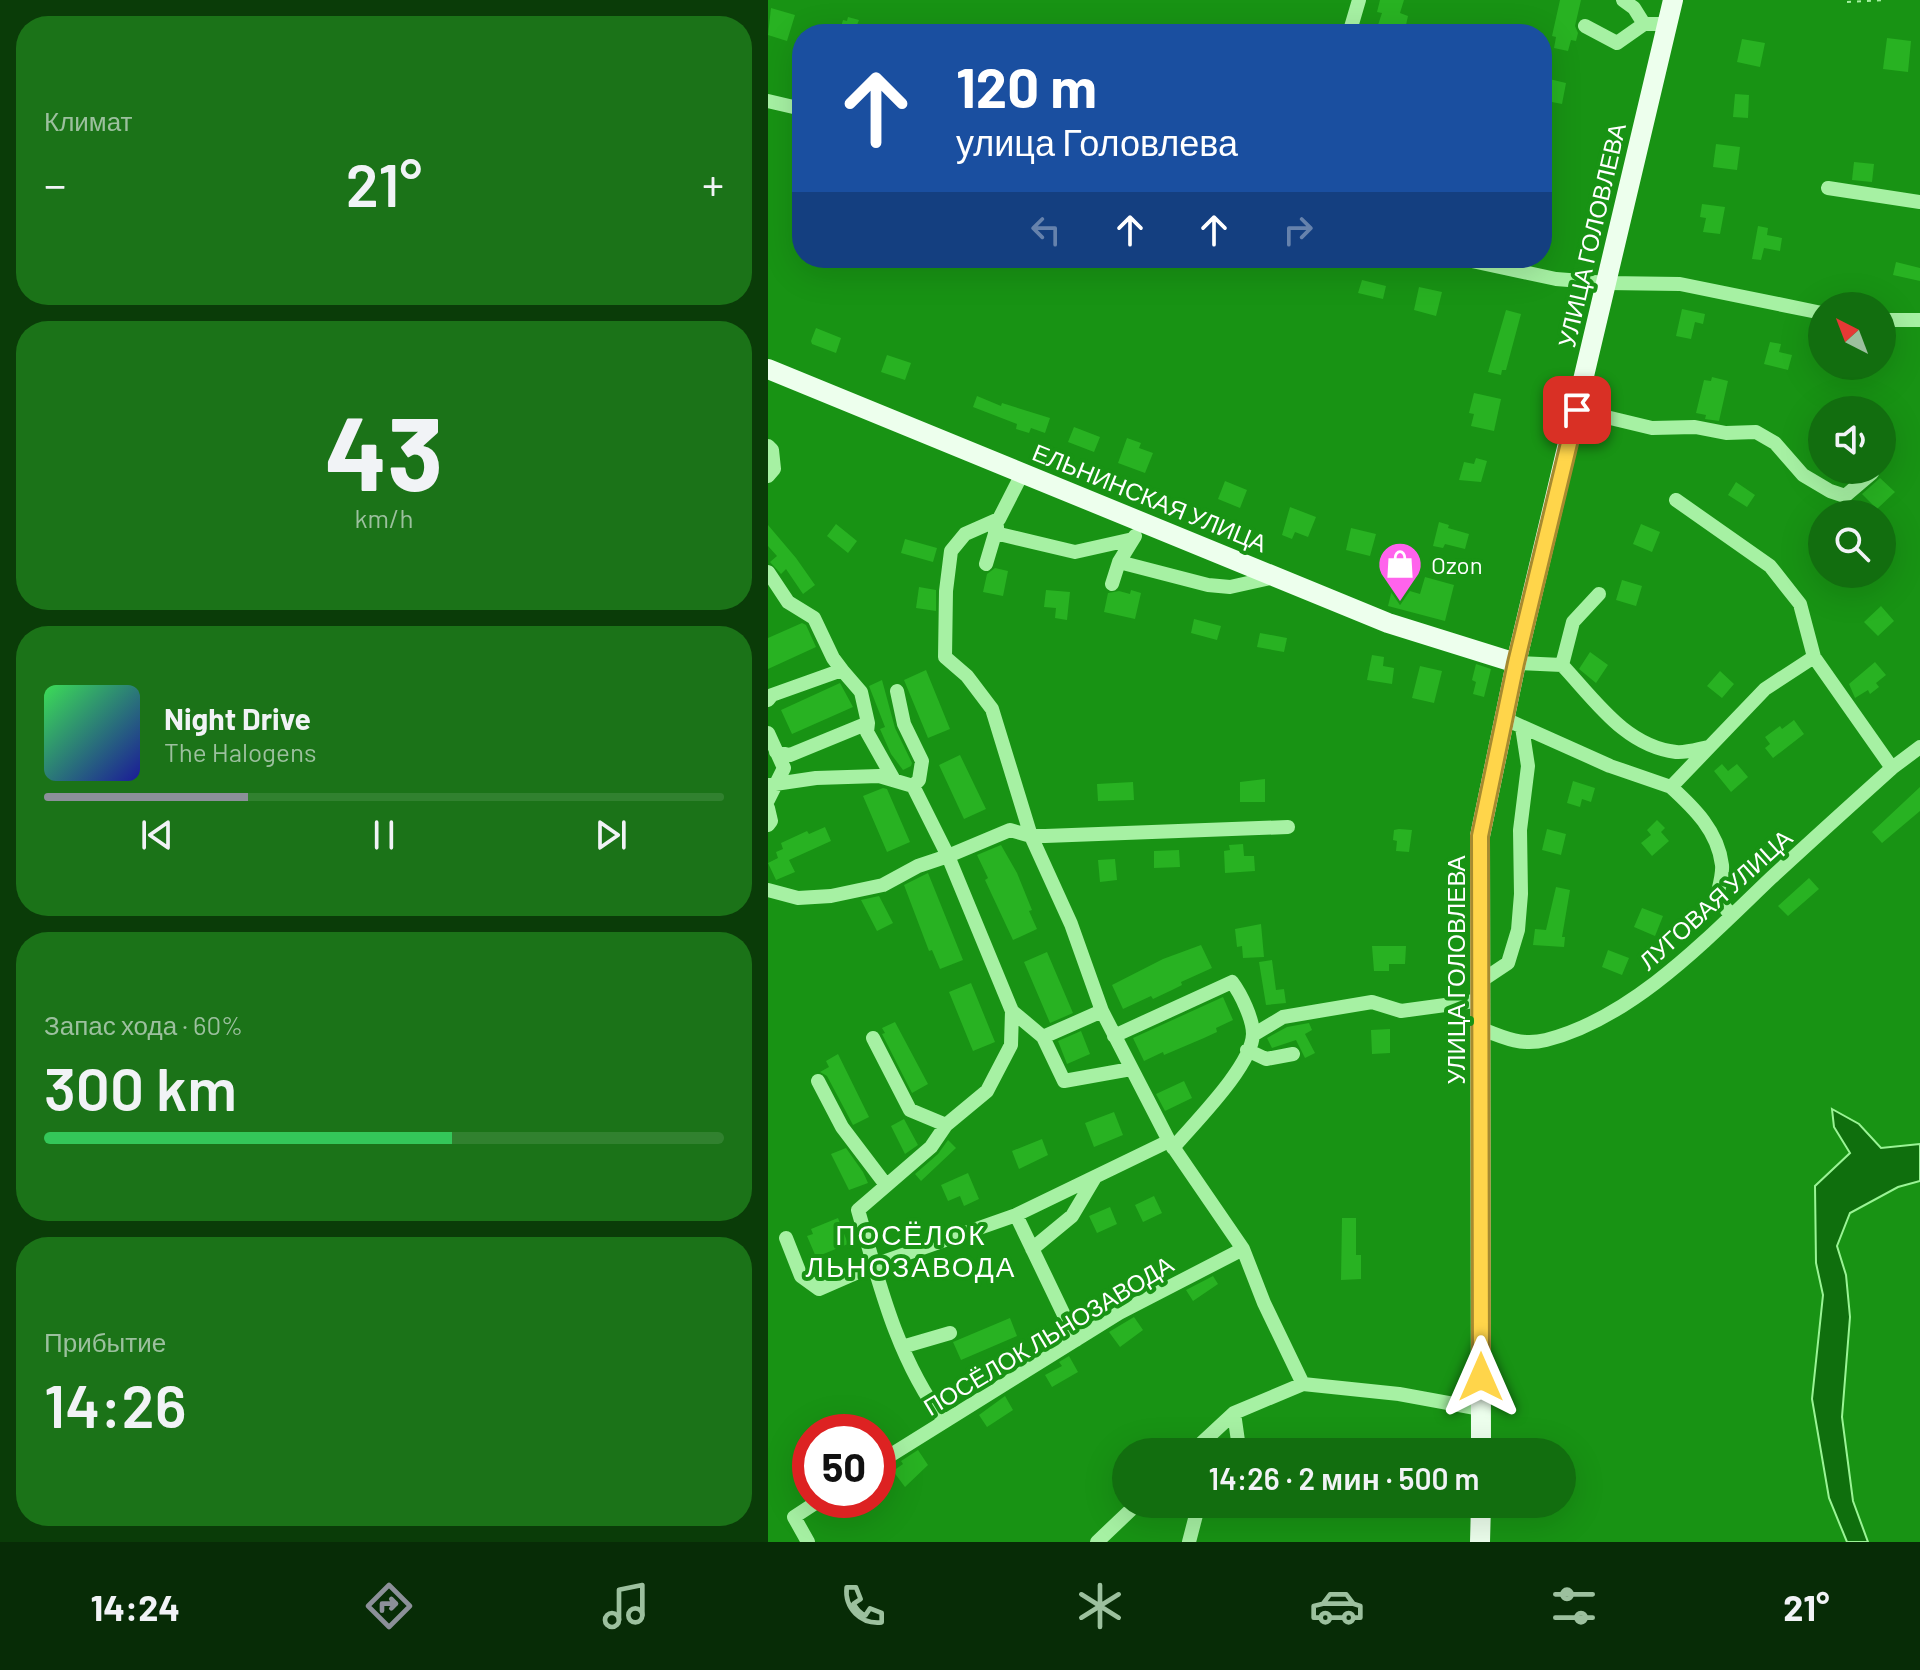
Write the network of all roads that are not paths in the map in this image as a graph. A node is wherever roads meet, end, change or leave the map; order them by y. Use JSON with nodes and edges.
{"nodes":[{"id":1,"x":1359,"y":0,"type":"edge"},
{"id":2,"x":1623,"y":0,"type":"edge"},
{"id":3,"x":1673,"y":0,"type":"edge"},
{"id":4,"x":1352,"y":24,"type":"edge"},
{"id":5,"x":1644,"y":24,"type":"junction"},
{"id":6,"x":1668,"y":24,"type":"junction"},
{"id":7,"x":1585,"y":26,"type":"dead end"},
{"id":8,"x":768,"y":101,"type":"edge"},
{"id":9,"x":792,"y":107,"type":"edge"},
{"id":10,"x":1828,"y":188,"type":"dead end"},
{"id":11,"x":1920,"y":202,"type":"edge"},
{"id":12,"x":1505,"y":268,"type":"edge"},
{"id":13,"x":1607,"y":283,"type":"junction"},
{"id":14,"x":1808,"y":310,"type":"edge"},
{"id":15,"x":1896,"y":320,"type":"edge"},
{"id":16,"x":1920,"y":320,"type":"edge"},
{"id":17,"x":768,"y":369,"type":"edge"},
{"id":18,"x":1577,"y":410,"type":"junction"},
{"id":19,"x":768,"y":446,"type":"edge"},
{"id":20,"x":1023,"y":472,"type":"junction"},
{"id":21,"x":768,"y":476,"type":"edge"},
{"id":22,"x":1808,"y":478,"type":"edge"},
{"id":23,"x":1818,"y":484,"type":"edge"},
{"id":24,"x":1859,"y":484,"type":"edge"},
{"id":25,"x":1676,"y":500,"type":"dead end"},
{"id":26,"x":997,"y":526,"type":"junction"},
{"id":27,"x":1138,"y":530,"type":"junction"},
{"id":28,"x":1119,"y":562,"type":"junction"},
{"id":29,"x":986,"y":564,"type":"dead end"},
{"id":30,"x":768,"y":572,"type":"edge"},
{"id":31,"x":1276,"y":577,"type":"junction"},
{"id":32,"x":1112,"y":584,"type":"dead end"},
{"id":33,"x":1599,"y":594,"type":"dead end"},
{"id":34,"x":1814,"y":657,"type":"junction"},
{"id":35,"x":1516,"y":663,"type":"junction"},
{"id":36,"x":1562,"y":665,"type":"junction"},
{"id":37,"x":842,"y":670,"type":"junction"},
{"id":38,"x":897,"y":691,"type":"dead end"},
{"id":39,"x":768,"y":700,"type":"edge"},
{"id":40,"x":868,"y":723,"type":"junction"},
{"id":41,"x":1513,"y":723,"type":"junction"},
{"id":42,"x":768,"y":733,"type":"edge"},
{"id":43,"x":1708,"y":747,"type":"junction"},
{"id":44,"x":1920,"y":747,"type":"edge"},
{"id":45,"x":783,"y":754,"type":"junction"},
{"id":46,"x":1892,"y":768,"type":"junction"},
{"id":47,"x":816,"y":778,"type":"junction"},
{"id":48,"x":894,"y":780,"type":"junction"},
{"id":49,"x":773,"y":784,"type":"edge"},
{"id":50,"x":913,"y":786,"type":"junction"},
{"id":51,"x":1671,"y":787,"type":"junction"},
{"id":52,"x":768,"y":800,"type":"edge"},
{"id":53,"x":768,"y":808,"type":"edge"},
{"id":54,"x":768,"y":825,"type":"edge"},
{"id":55,"x":1288,"y":827,"type":"dead end"},
{"id":56,"x":1038,"y":836,"type":"junction"},
{"id":57,"x":945,"y":849,"type":"junction"},
{"id":58,"x":768,"y":890,"type":"edge"},
{"id":59,"x":1731,"y":916,"type":"junction"},
{"id":60,"x":1482,"y":991,"type":"junction"},
{"id":61,"x":1012,"y":1011,"type":"junction"},
{"id":62,"x":1102,"y":1011,"type":"junction"},
{"id":63,"x":1482,"y":1029,"type":"junction"},
{"id":64,"x":1253,"y":1035,"type":"junction"},
{"id":65,"x":1114,"y":1036,"type":"junction"},
{"id":66,"x":1043,"y":1037,"type":"junction"},
{"id":67,"x":873,"y":1038,"type":"dead end"},
{"id":68,"x":1247,"y":1050,"type":"junction"},
{"id":69,"x":1293,"y":1054,"type":"dead end"},
{"id":70,"x":1131,"y":1069,"type":"junction"},
{"id":71,"x":818,"y":1081,"type":"dead end"},
{"id":72,"x":946,"y":1125,"type":"junction"},
{"id":73,"x":1171,"y":1144,"type":"junction"},
{"id":74,"x":1094,"y":1179,"type":"junction"},
{"id":75,"x":886,"y":1185,"type":"junction"},
{"id":76,"x":1016,"y":1215,"type":"junction"},
{"id":77,"x":786,"y":1238,"type":"dead end"},
{"id":78,"x":1032,"y":1249,"type":"junction"},
{"id":79,"x":1243,"y":1249,"type":"junction"},
{"id":80,"x":874,"y":1265,"type":"junction"},
{"id":81,"x":950,"y":1333,"type":"dead end"},
{"id":82,"x":1076,"y":1340,"type":"junction"},
{"id":83,"x":902,"y":1347,"type":"junction"},
{"id":84,"x":1303,"y":1384,"type":"junction"},
{"id":85,"x":1481,"y":1409,"type":"junction"},
{"id":86,"x":1234,"y":1413,"type":"junction"},
{"id":87,"x":944,"y":1421,"type":"junction"},
{"id":88,"x":1207,"y":1438,"type":"edge"},
{"id":89,"x":1238,"y":1438,"type":"edge"},
{"id":90,"x":1481,"y":1438,"type":"edge"},
{"id":91,"x":896,"y":1452,"type":"edge"},
{"id":92,"x":795,"y":1518,"type":"edge"},
{"id":93,"x":1122,"y":1518,"type":"edge"},
{"id":94,"x":1195,"y":1518,"type":"edge"},
{"id":95,"x":1481,"y":1518,"type":"edge"},
{"id":96,"x":808,"y":1542,"type":"edge"},
{"id":97,"x":1097,"y":1542,"type":"edge"},
{"id":98,"x":1189,"y":1542,"type":"edge"},
{"id":99,"x":1480,"y":1542,"type":"edge"}],
"edges":[{"from":1,"to":4,"type":"street"},
{"from":2,"to":5,"type":"street"},
{"from":3,"to":6,"type":"main road","name":"УЛИЦА ГОЛОВЛЕВА"},
{"from":5,"to":6,"type":"street"},
{"from":5,"to":7,"type":"street"},
{"from":6,"to":13,"type":"main road","name":"УЛИЦА ГОЛОВЛЕВА"},
{"from":8,"to":9,"type":"street"},
{"from":10,"to":11,"type":"street"},
{"from":12,"to":13,"type":"street"},
{"from":13,"to":14,"type":"street"},
{"from":13,"to":18,"type":"main road","name":"УЛИЦА ГОЛОВЛЕВА"},
{"from":15,"to":16,"type":"street"},
{"from":17,"to":20,"type":"main road","name":"ЕЛЬНИНСКАЯ УЛИЦА"},
{"from":18,"to":22,"type":"street"},
{"from":18,"to":35,"type":"main road","name":"УЛИЦА ГОЛОВЛЕВА"},
{"from":19,"to":21,"type":"street"},
{"from":20,"to":26,"type":"street"},
{"from":20,"to":27,"type":"main road","name":"ЕЛЬНИНСКАЯ УЛИЦА"},
{"from":23,"to":24,"type":"street"},
{"from":25,"to":34,"type":"street"},
{"from":26,"to":27,"type":"street"},
{"from":26,"to":29,"type":"street"},
{"from":26,"to":56,"type":"street"},
{"from":27,"to":28,"type":"street"},
{"from":27,"to":31,"type":"main road","name":"ЕЛЬНИНСКАЯ УЛИЦА"},
{"from":28,"to":31,"type":"street"},
{"from":28,"to":32,"type":"street"},
{"from":30,"to":37,"type":"street"},
{"from":31,"to":35,"type":"main road","name":"ЕЛЬНИНСКАЯ УЛИЦА"},
{"from":33,"to":36,"type":"street"},
{"from":34,"to":43,"type":"street"},
{"from":34,"to":46,"type":"street"},
{"from":35,"to":36,"type":"street"},
{"from":35,"to":41,"type":"main road","name":"УЛИЦА ГОЛОВЛЕВА"},
{"from":36,"to":43,"type":"street"},
{"from":37,"to":39,"type":"street"},
{"from":37,"to":40,"type":"street"},
{"from":38,"to":50,"type":"street"},
{"from":40,"to":45,"type":"street"},
{"from":40,"to":48,"type":"street"},
{"from":41,"to":51,"type":"street"},
{"from":41,"to":60,"type":"main road","name":"УЛИЦА ГОЛОВЛЕВА"},
{"from":41,"to":60,"type":"street"},
{"from":42,"to":45,"type":"street"},
{"from":43,"to":51,"type":"street"},
{"from":44,"to":46,"type":"street","name":"ЛУГОВАЯ УЛИЦА"},
{"from":45,"to":47,"type":"street"},
{"from":45,"to":49,"type":"street"},
{"from":46,"to":59,"type":"street","name":"ЛУГОВАЯ УЛИЦА"},
{"from":47,"to":48,"type":"street"},
{"from":47,"to":49,"type":"street"},
{"from":48,"to":50,"type":"street"},
{"from":49,"to":52,"type":"street"},
{"from":50,"to":57,"type":"street"},
{"from":51,"to":59,"type":"street"},
{"from":53,"to":54,"type":"street"},
{"from":55,"to":56,"type":"street"},
{"from":56,"to":57,"type":"street"},
{"from":56,"to":62,"type":"street"},
{"from":57,"to":58,"type":"street"},
{"from":57,"to":61,"type":"street"},
{"from":59,"to":63,"type":"street","name":"ЛУГОВАЯ УЛИЦА"},
{"from":60,"to":63,"type":"main road","name":"УЛИЦА ГОЛОВЛЕВА"},
{"from":60,"to":64,"type":"street"},
{"from":61,"to":66,"type":"street"},
{"from":61,"to":72,"type":"street"},
{"from":62,"to":65,"type":"street"},
{"from":62,"to":66,"type":"street"},
{"from":63,"to":85,"type":"main road","name":"УЛИЦА ГОЛОВЛЕВА"},
{"from":64,"to":65,"type":"street"},
{"from":64,"to":68,"type":"street"},
{"from":65,"to":70,"type":"street"},
{"from":66,"to":70,"type":"street"},
{"from":67,"to":72,"type":"street"},
{"from":68,"to":69,"type":"street"},
{"from":68,"to":73,"type":"street"},
{"from":70,"to":73,"type":"street"},
{"from":71,"to":75,"type":"street"},
{"from":72,"to":75,"type":"street"},
{"from":73,"to":74,"type":"street"},
{"from":73,"to":79,"type":"street"},
{"from":74,"to":76,"type":"street"},
{"from":74,"to":78,"type":"street"},
{"from":75,"to":80,"type":"street"},
{"from":76,"to":78,"type":"street"},
{"from":76,"to":80,"type":"street"},
{"from":77,"to":80,"type":"street"},
{"from":78,"to":82,"type":"street"},
{"from":79,"to":82,"type":"street","name":"ПОСЁЛОК ЛЬНОЗАВОДА"},
{"from":79,"to":84,"type":"street"},
{"from":80,"to":83,"type":"street"},
{"from":81,"to":83,"type":"street"},
{"from":82,"to":87,"type":"street","name":"ПОСЁЛОК ЛЬНОЗАВОДА"},
{"from":83,"to":87,"type":"street"},
{"from":84,"to":85,"type":"street"},
{"from":84,"to":86,"type":"street"},
{"from":85,"to":90,"type":"main road","name":"УЛИЦА ГОЛОВЛЕВА"},
{"from":86,"to":88,"type":"street"},
{"from":86,"to":89,"type":"street"},
{"from":87,"to":91,"type":"street","name":"ПОСЁЛОК ЛЬНОЗАВОДА"},
{"from":92,"to":96,"type":"street"},
{"from":93,"to":97,"type":"street"},
{"from":94,"to":98,"type":"street"},
{"from":95,"to":99,"type":"main road"}]}
